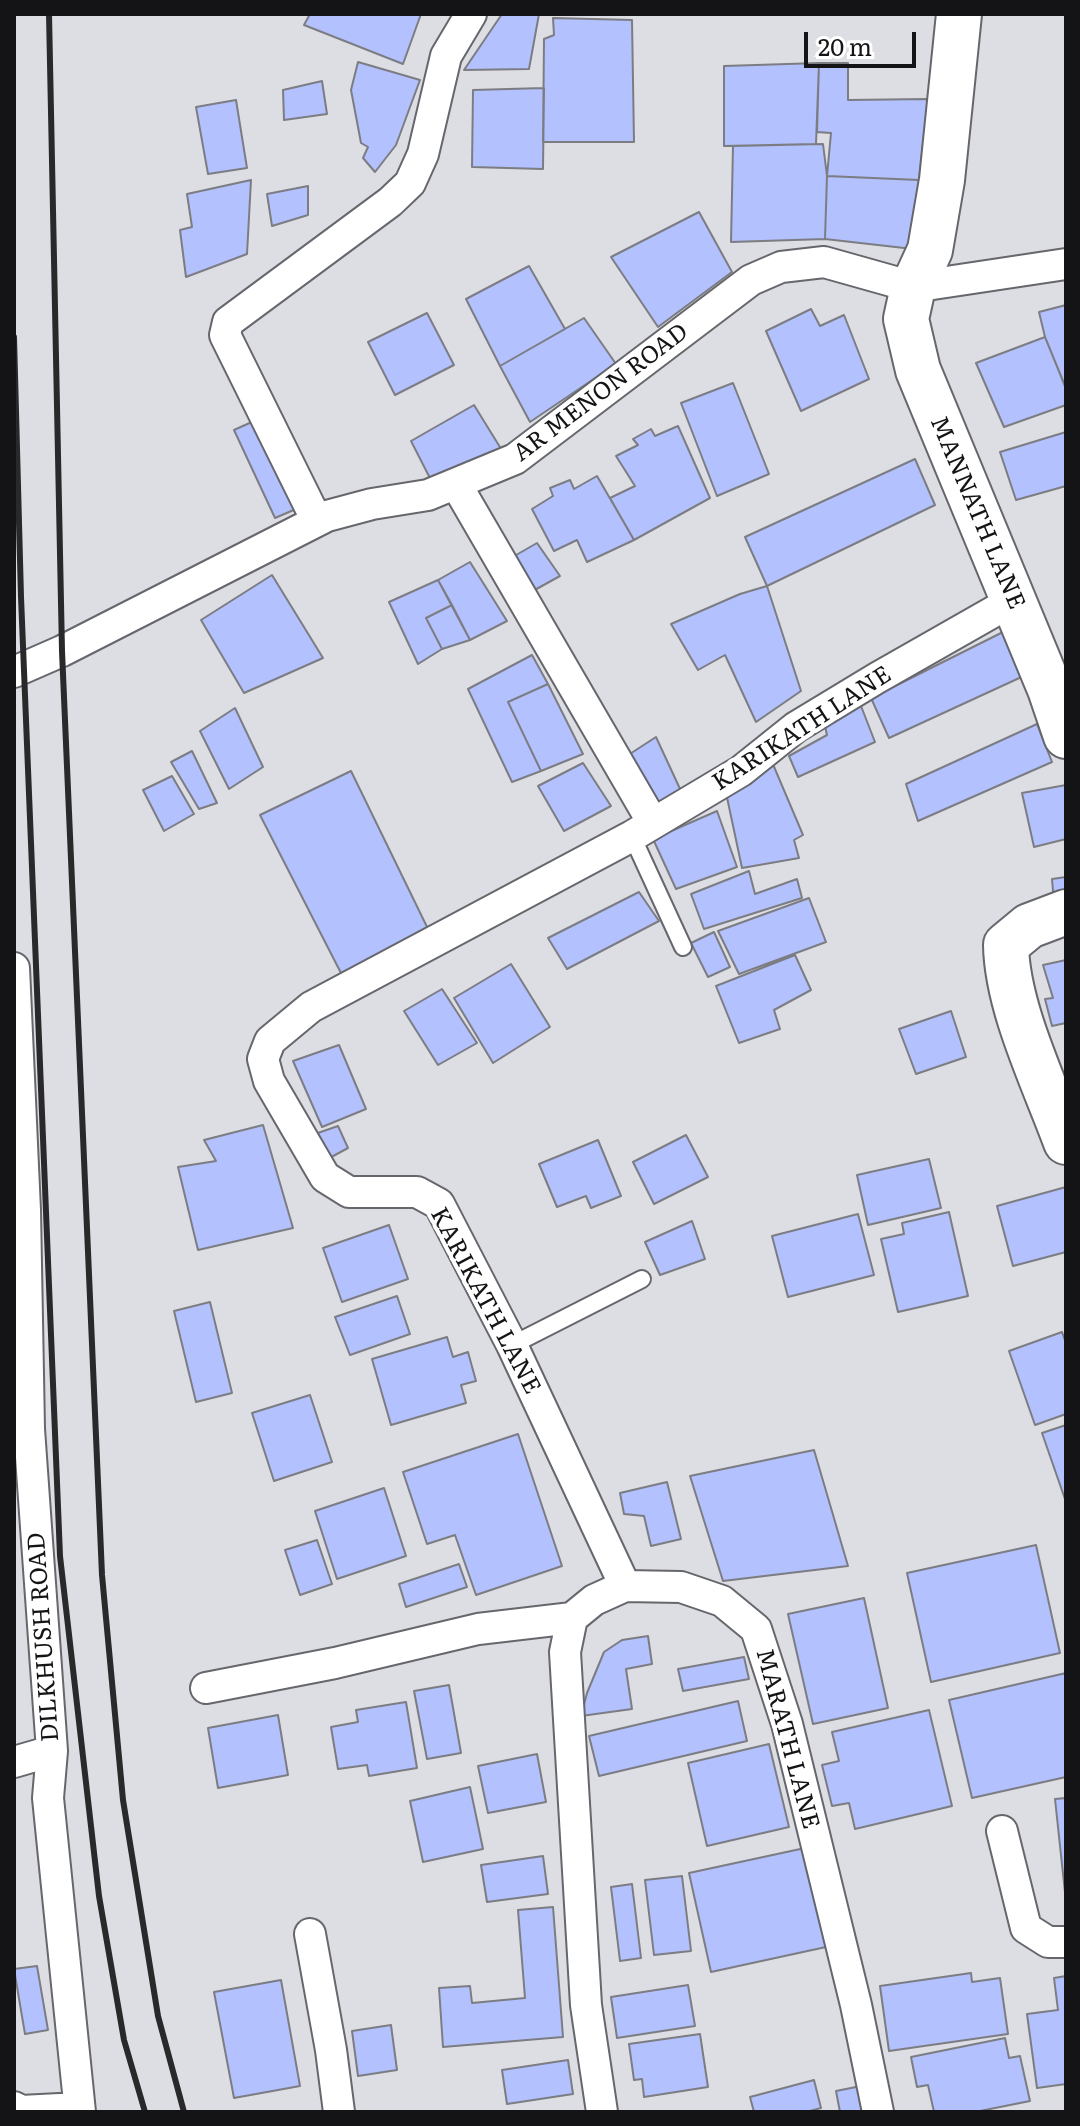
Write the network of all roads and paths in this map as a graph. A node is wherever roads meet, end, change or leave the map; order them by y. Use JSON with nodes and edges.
{"nodes":[{"id":1,"x":471,"y":14,"type":"edge"},
{"id":2,"x":959,"y":14,"type":"edge"},
{"id":3,"x":1066,"y":264,"type":"edge"},
{"id":4,"x":913,"y":287,"type":"junction"},
{"id":5,"x":456,"y":484,"type":"junction"},
{"id":6,"x":317,"y":521,"type":"junction"},
{"id":7,"x":1014,"y":600,"type":"junction"},
{"id":8,"x":14,"y":672,"type":"edge"},
{"id":9,"x":1066,"y":736,"type":"edge"},
{"id":10,"x":642,"y":830,"type":"junction"},
{"id":11,"x":1066,"y":912,"type":"edge"},
{"id":12,"x":683,"y":947,"type":"dead end"},
{"id":13,"x":14,"y":968,"type":"edge"},
{"id":14,"x":1066,"y":1142,"type":"edge"},
{"id":15,"x":642,"y":1279,"type":"dead end"},
{"id":16,"x":512,"y":1345,"type":"junction"},
{"id":17,"x":625,"y":1586,"type":"junction"},
{"id":18,"x":572,"y":1618,"type":"junction"},
{"id":19,"x":206,"y":1688,"type":"dead end"},
{"id":20,"x":52,"y":1751,"type":"junction"},
{"id":21,"x":14,"y":1762,"type":"edge"},
{"id":22,"x":1002,"y":1831,"type":"dead end"},
{"id":23,"x":310,"y":1934,"type":"dead end"},
{"id":24,"x":1066,"y":1942,"type":"edge"},
{"id":25,"x":14,"y":2107,"type":"edge"},
{"id":26,"x":79,"y":2110,"type":"edge"},
{"id":27,"x":339,"y":2112,"type":"edge"},
{"id":28,"x":602,"y":2112,"type":"edge"},
{"id":29,"x":878,"y":2112,"type":"edge"}],
"edges":[{"from":1,"to":6,"type":"street"},
{"from":2,"to":4,"type":"street","name":"MANNATH LANE"},
{"from":3,"to":4,"type":"street","name":"AR MENON ROAD"},
{"from":4,"to":5,"type":"street","name":"AR MENON ROAD"},
{"from":4,"to":7,"type":"street","name":"MANNATH LANE"},
{"from":5,"to":6,"type":"street","name":"AR MENON ROAD"},
{"from":5,"to":10,"type":"street"},
{"from":6,"to":8,"type":"street","name":"AR MENON ROAD"},
{"from":7,"to":9,"type":"street","name":"MANNATH LANE"},
{"from":7,"to":10,"type":"street","name":"KARIKATH LANE"},
{"from":10,"to":12,"type":"lane"},
{"from":10,"to":16,"type":"street","name":"KARIKATH LANE"},
{"from":11,"to":14,"type":"street"},
{"from":13,"to":20,"type":"street","name":"DILKHUSH ROAD"},
{"from":15,"to":16,"type":"lane"},
{"from":16,"to":17,"type":"street","name":"KARIKATH LANE"},
{"from":17,"to":18,"type":"street","name":"MARATH LANE"},
{"from":17,"to":29,"type":"street","name":"MARATH LANE"},
{"from":18,"to":19,"type":"street"},
{"from":18,"to":28,"type":"street"},
{"from":20,"to":21,"type":"street"},
{"from":20,"to":26,"type":"street","name":"DILKHUSH ROAD"},
{"from":22,"to":24,"type":"street"},
{"from":23,"to":27,"type":"street"},
{"from":25,"to":26,"type":"street"}]}
